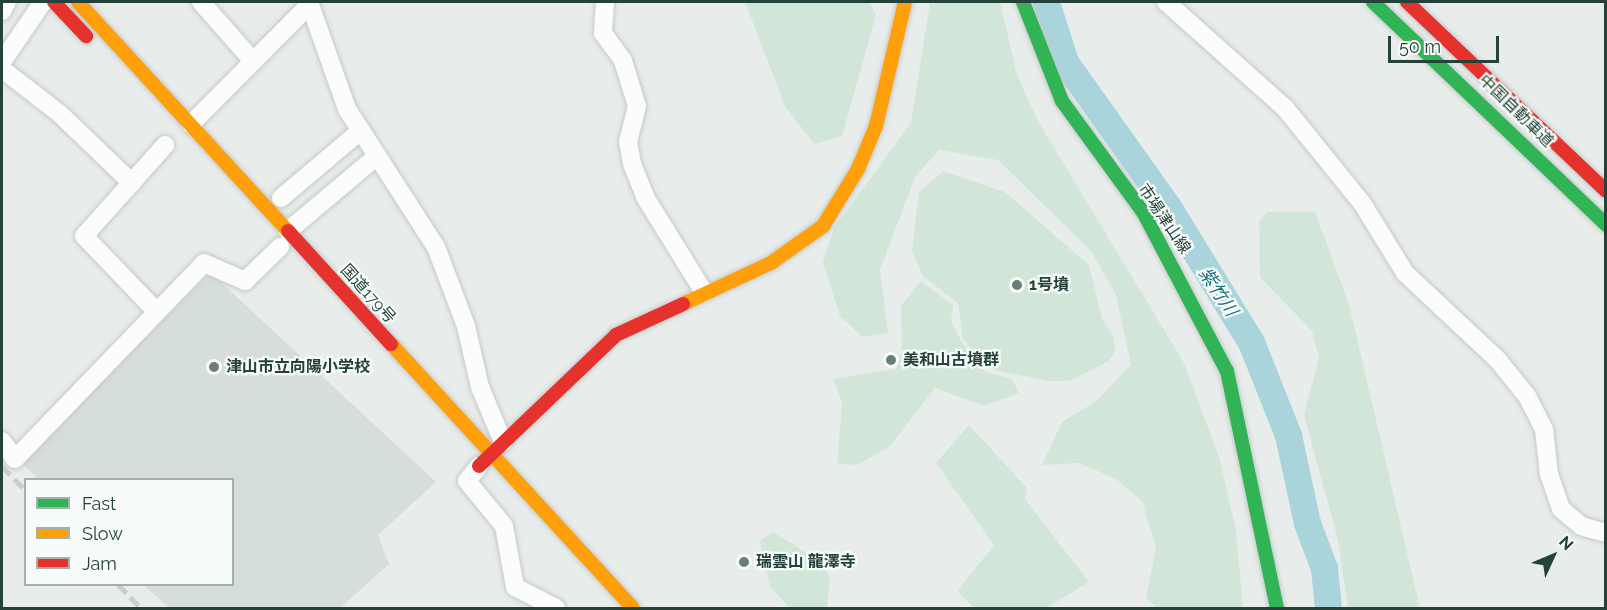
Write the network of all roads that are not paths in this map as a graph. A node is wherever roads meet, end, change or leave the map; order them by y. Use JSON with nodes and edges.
{"nodes":[{"id":1,"x":7,"y":2,"type":"edge"},
{"id":2,"x":54,"y":2,"type":"edge"},
{"id":3,"x":78,"y":2,"type":"edge"},
{"id":4,"x":201,"y":2,"type":"edge"},
{"id":5,"x":605,"y":2,"type":"edge"},
{"id":6,"x":905,"y":2,"type":"edge"},
{"id":7,"x":1023,"y":2,"type":"edge"},
{"id":8,"x":1166,"y":2,"type":"edge"},
{"id":9,"x":1373,"y":2,"type":"edge"},
{"id":10,"x":1407,"y":2,"type":"edge"},
{"id":11,"x":309,"y":3,"type":"edge"},
{"id":12,"x":38,"y":9,"type":"edge"},
{"id":13,"x":2,"y":12,"type":"edge"},
{"id":14,"x":94,"y":44,"type":"dead end"},
{"id":15,"x":253,"y":61,"type":"junction"},
{"id":16,"x":2,"y":62,"type":"edge"},
{"id":17,"x":2,"y":69,"type":"edge"},
{"id":18,"x":191,"y":124,"type":"junction"},
{"id":19,"x":359,"y":132,"type":"junction"},
{"id":20,"x":168,"y":137,"type":"joint"},
{"id":21,"x":376,"y":158,"type":"junction"},
{"id":22,"x":203,"y":163,"type":"dead end"},
{"id":23,"x":132,"y":183,"type":"junction"},
{"id":24,"x":1605,"y":191,"type":"edge"},
{"id":25,"x":282,"y":198,"type":"dead end"},
{"id":26,"x":1605,"y":225,"type":"edge"},
{"id":27,"x":280,"y":239,"type":"junction"},
{"id":28,"x":704,"y":292,"type":"junction"},
{"id":29,"x":157,"y":312,"type":"junction"},
{"id":30,"x":448,"y":431,"type":"dead end"},
{"id":31,"x":2,"y":441,"type":"edge"},
{"id":32,"x":486,"y":459,"type":"junction"},
{"id":33,"x":1605,"y":533,"type":"edge"},
{"id":34,"x":554,"y":608,"type":"edge"},
{"id":35,"x":633,"y":609,"type":"edge"},
{"id":36,"x":1277,"y":609,"type":"edge"}],
"edges":[{"from":1,"to":13,"type":"street"},
{"from":2,"to":14,"type":"main road"},
{"from":3,"to":18,"type":"main road","name":"国道179号"},
{"from":4,"to":15,"type":"street"},
{"from":5,"to":28,"type":"street"},
{"from":6,"to":28,"type":"main road"},
{"from":7,"to":36,"type":"main road","name":"市場津山線"},
{"from":8,"to":33,"type":"street"},
{"from":9,"to":26,"type":"main road","name":"中国自動車道"},
{"from":10,"to":24,"type":"main road","name":"中国自動車道"},
{"from":11,"to":15,"type":"street"},
{"from":11,"to":19,"type":"street"},
{"from":12,"to":16,"type":"street"},
{"from":15,"to":18,"type":"street"},
{"from":17,"to":23,"type":"street"},
{"from":18,"to":27,"type":"main road","name":"国道179号"},
{"from":19,"to":21,"type":"street"},
{"from":19,"to":25,"type":"street"},
{"from":20,"to":22,"type":"main road"},
{"from":20,"to":23,"type":"street"},
{"from":21,"to":27,"type":"street"},
{"from":21,"to":32,"type":"street"},
{"from":23,"to":29,"type":"street"},
{"from":27,"to":29,"type":"street"},
{"from":27,"to":30,"type":"main road","name":"国道179号"},
{"from":27,"to":32,"type":"main road","name":"国道179号"},
{"from":28,"to":32,"type":"main road"},
{"from":29,"to":31,"type":"street"},
{"from":32,"to":34,"type":"street"},
{"from":32,"to":35,"type":"main road","name":"国道179号"}]}
